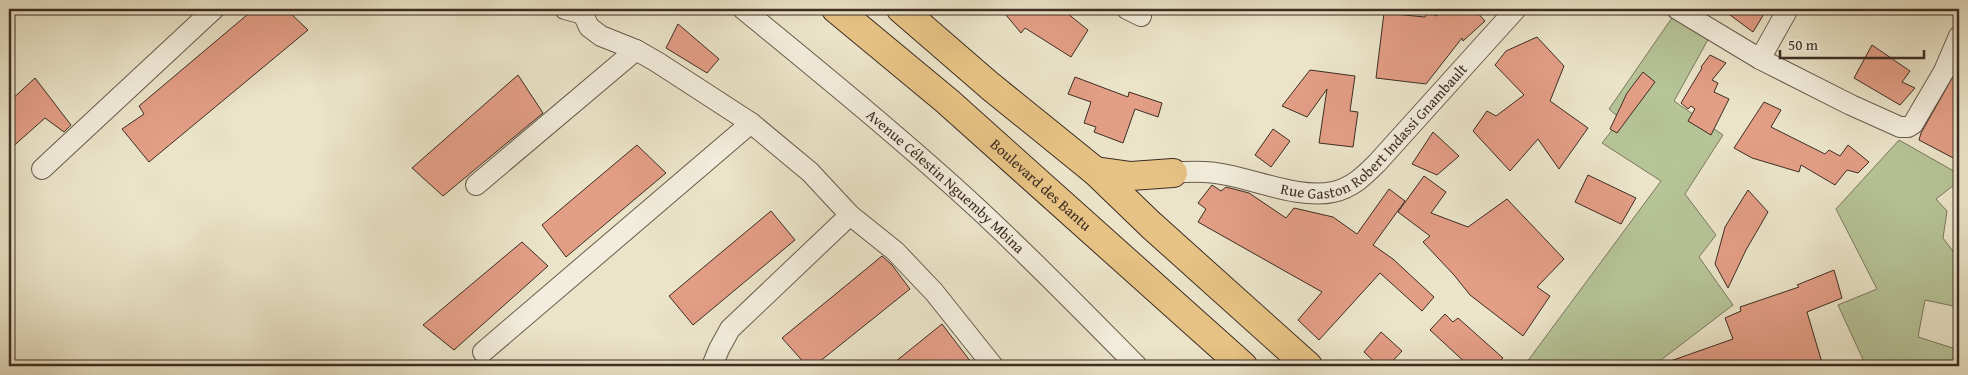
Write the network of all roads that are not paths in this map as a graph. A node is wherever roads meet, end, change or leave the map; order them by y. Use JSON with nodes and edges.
{"nodes":[{"id":1,"x":214,"y":9,"type":"edge"},
{"id":2,"x":742,"y":9,"type":"edge"},
{"id":3,"x":836,"y":9,"type":"edge"},
{"id":4,"x":901,"y":9,"type":"edge"},
{"id":5,"x":1516,"y":9,"type":"edge"},
{"id":6,"x":1677,"y":9,"type":"edge"},
{"id":7,"x":1788,"y":9,"type":"edge"},
{"id":8,"x":577,"y":10,"type":"edge"},
{"id":9,"x":1959,"y":36,"type":"edge"},
{"id":10,"x":636,"y":50,"type":"junction"},
{"id":11,"x":1760,"y":59,"type":"junction"},
{"id":12,"x":751,"y":122,"type":"junction"},
{"id":13,"x":42,"y":169,"type":"dead end"},
{"id":14,"x":1095,"y":171,"type":"junction"},
{"id":15,"x":1174,"y":173,"type":"junction"},
{"id":16,"x":476,"y":185,"type":"dead end"},
{"id":17,"x":850,"y":215,"type":"junction"},
{"id":18,"x":1152,"y":226,"type":"junction"},
{"id":19,"x":483,"y":352,"type":"dead end"},
{"id":20,"x":712,"y":366,"type":"edge"},
{"id":21,"x":993,"y":366,"type":"edge"},
{"id":22,"x":1137,"y":366,"type":"edge"},
{"id":23,"x":1243,"y":366,"type":"edge"},
{"id":24,"x":1308,"y":366,"type":"edge"}],
"edges":[{"from":1,"to":13,"type":"street"},
{"from":2,"to":22,"type":"street","name":"Avenue Célestin Nguemby Mbina"},
{"from":3,"to":23,"type":"highway","name":"Boulevard des Bantu"},
{"from":4,"to":14,"type":"highway"},
{"from":5,"to":15,"type":"street","name":"Rue Gaston Robert Indassi Gnambault"},
{"from":6,"to":11,"type":"street"},
{"from":7,"to":11,"type":"street"},
{"from":8,"to":10,"type":"street"},
{"from":9,"to":11,"type":"street"},
{"from":10,"to":12,"type":"street"},
{"from":10,"to":16,"type":"street"},
{"from":12,"to":17,"type":"street"},
{"from":12,"to":19,"type":"street"},
{"from":14,"to":15,"type":"highway"},
{"from":14,"to":18,"type":"highway"},
{"from":15,"to":18,"type":"highway"},
{"from":17,"to":20,"type":"street"},
{"from":17,"to":21,"type":"street"},
{"from":18,"to":24,"type":"highway"}]}
